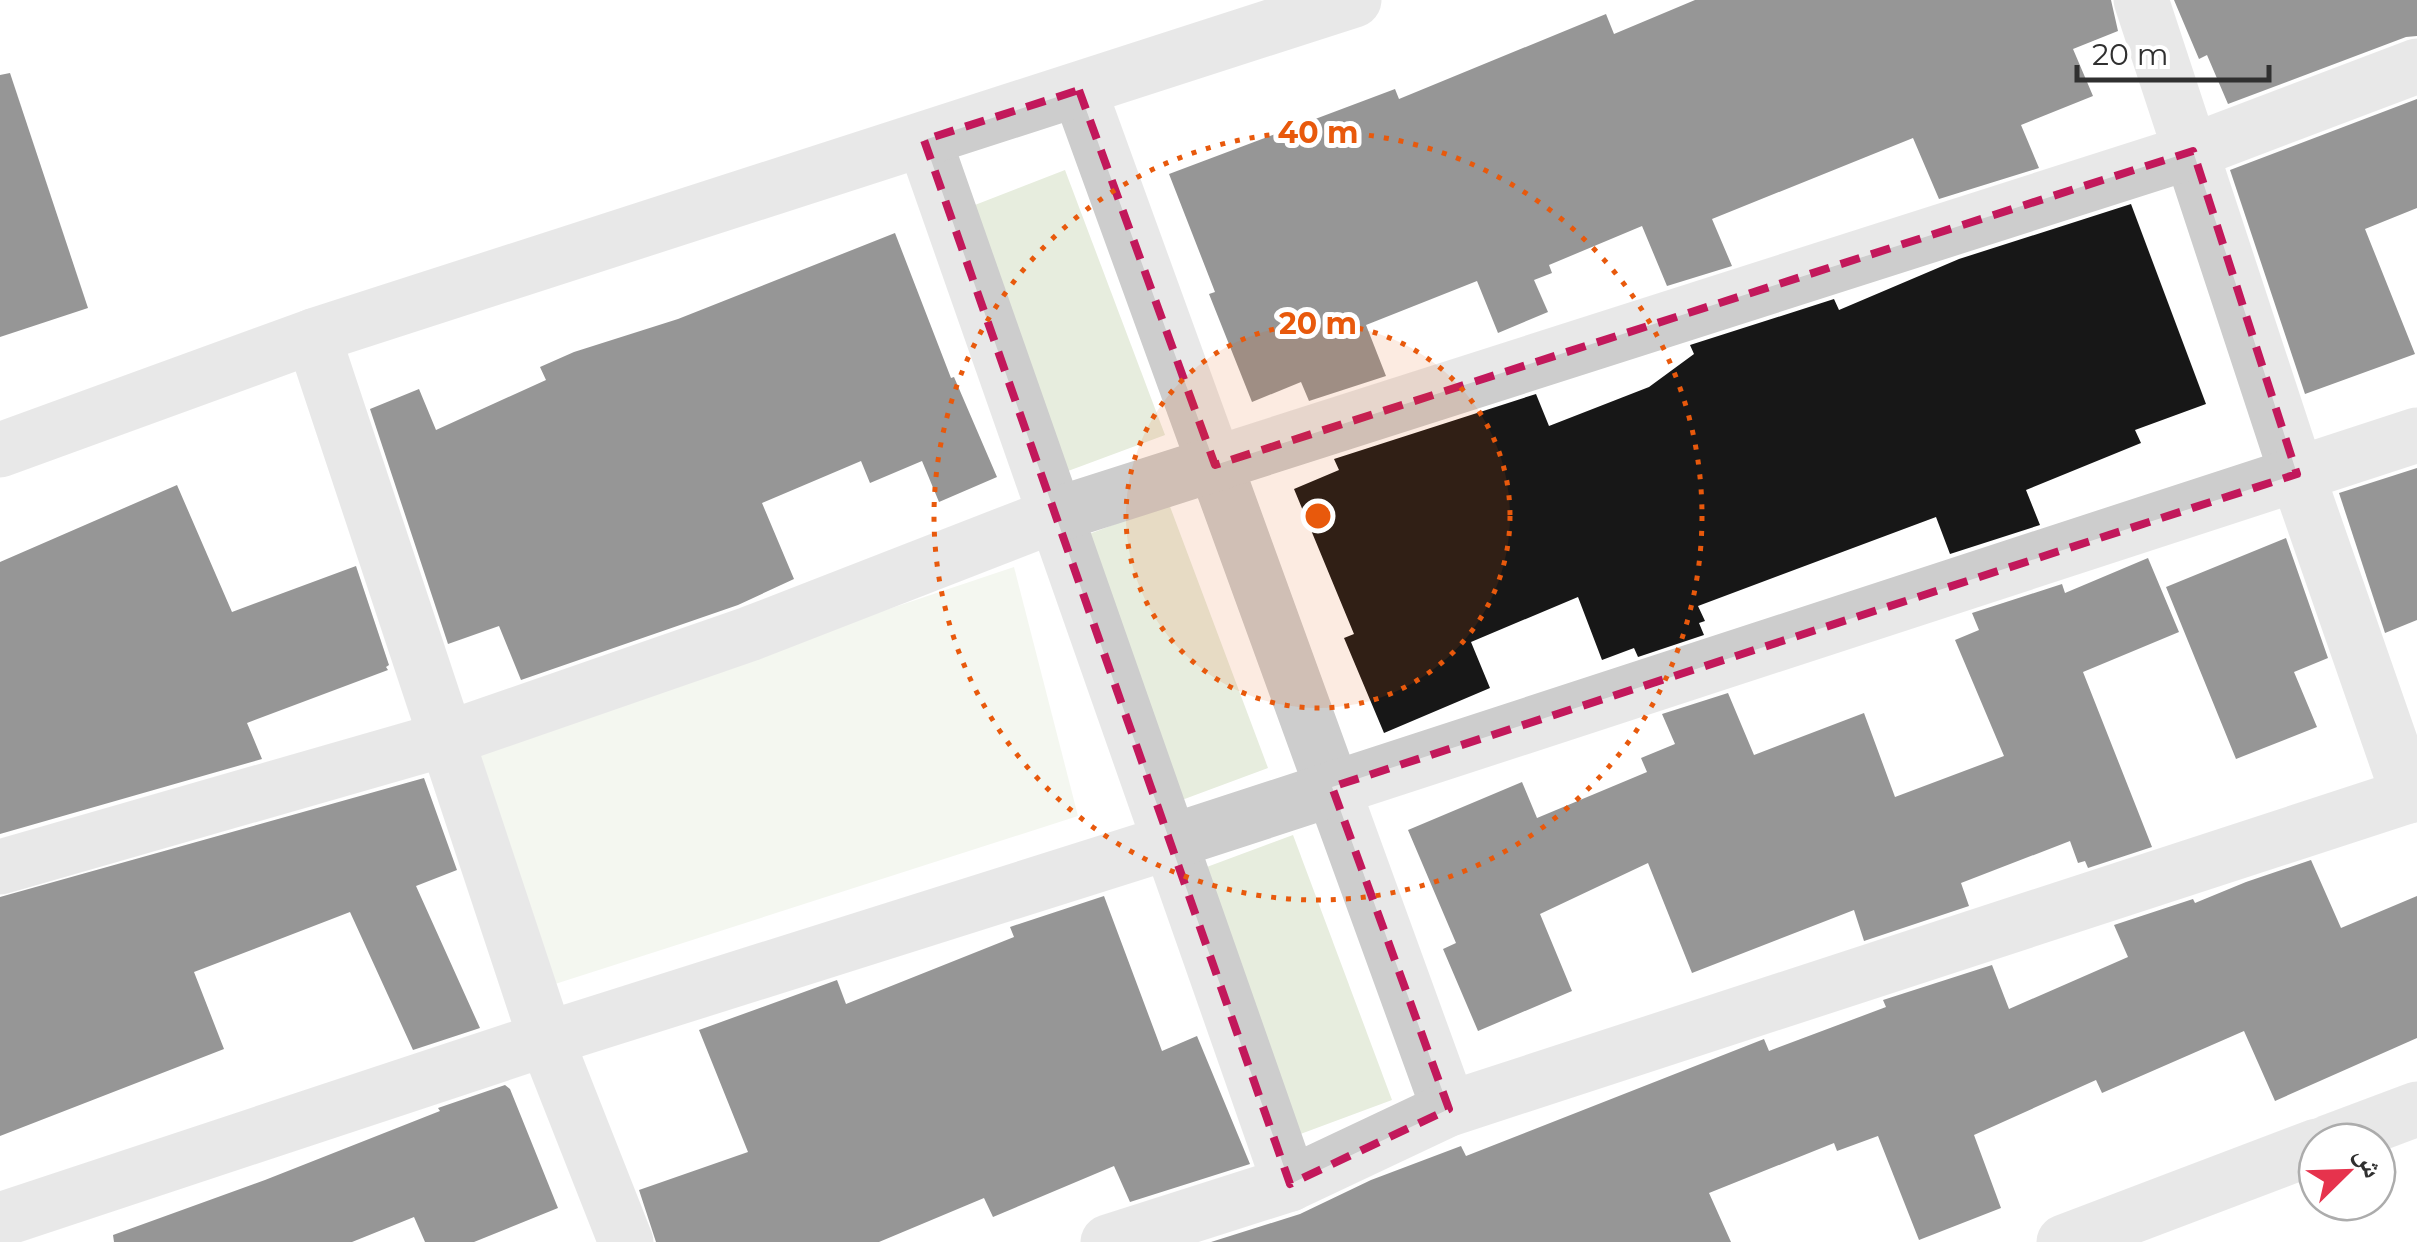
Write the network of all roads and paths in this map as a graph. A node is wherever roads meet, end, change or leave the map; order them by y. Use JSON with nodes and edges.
{"nodes":[{"id":1,"x":1354,"y":0,"type":"edge"},
{"id":2,"x":2141,"y":0,"type":"edge"},
{"id":3,"x":2417,"y":66,"type":"edge"},
{"id":4,"x":1079,"y":90,"type":"junction"},
{"id":5,"x":924,"y":140,"type":"junction"},
{"id":6,"x":2193,"y":151,"type":"junction"},
{"id":7,"x":313,"y":336,"type":"junction"},
{"id":8,"x":2417,"y":435,"type":"edge"},
{"id":9,"x":0,"y":450,"type":"edge"},
{"id":10,"x":1215,"y":466,"type":"junction"},
{"id":11,"x":2297,"y":474,"type":"junction"},
{"id":12,"x":1055,"y":515,"type":"junction"},
{"id":13,"x":449,"y":738,"type":"junction"},
{"id":14,"x":1332,"y":787,"type":"junction"},
{"id":15,"x":2413,"y":795,"type":"edge"},
{"id":16,"x":1170,"y":842,"type":"junction"},
{"id":17,"x":0,"y":867,"type":"edge"},
{"id":18,"x":546,"y":1038,"type":"junction"},
{"id":19,"x":2417,"y":1108,"type":"edge"},
{"id":20,"x":1449,"y":1109,"type":"junction"},
{"id":21,"x":2381,"y":1122,"type":"edge"},
{"id":22,"x":2297,"y":1154,"type":"edge"},
{"id":23,"x":1290,"y":1184,"type":"junction"},
{"id":24,"x":0,"y":1220,"type":"edge"},
{"id":25,"x":626,"y":1242,"type":"edge"},
{"id":26,"x":1108,"y":1242,"type":"edge"},
{"id":27,"x":2064,"y":1242,"type":"edge"}],
"edges":[{"from":1,"to":4,"type":"street"},
{"from":2,"to":6,"type":"street"},
{"from":3,"to":6,"type":"street"},
{"from":4,"to":5,"type":"street"},
{"from":4,"to":10,"type":"street"},
{"from":5,"to":7,"type":"street"},
{"from":5,"to":12,"type":"street"},
{"from":6,"to":10,"type":"street"},
{"from":6,"to":11,"type":"street"},
{"from":7,"to":9,"type":"street"},
{"from":7,"to":13,"type":"street"},
{"from":8,"to":11,"type":"street"},
{"from":10,"to":12,"type":"street"},
{"from":10,"to":14,"type":"street"},
{"from":11,"to":14,"type":"street"},
{"from":11,"to":15,"type":"street"},
{"from":12,"to":13,"type":"street"},
{"from":12,"to":16,"type":"street"},
{"from":13,"to":17,"type":"street"},
{"from":13,"to":18,"type":"street"},
{"from":14,"to":16,"type":"street"},
{"from":14,"to":20,"type":"street"},
{"from":15,"to":20,"type":"street"},
{"from":16,"to":18,"type":"street"},
{"from":16,"to":23,"type":"street"},
{"from":18,"to":24,"type":"street"},
{"from":18,"to":25,"type":"street"},
{"from":19,"to":21,"type":"street"},
{"from":20,"to":23,"type":"street"},
{"from":22,"to":27,"type":"street"},
{"from":23,"to":26,"type":"street"}]}
